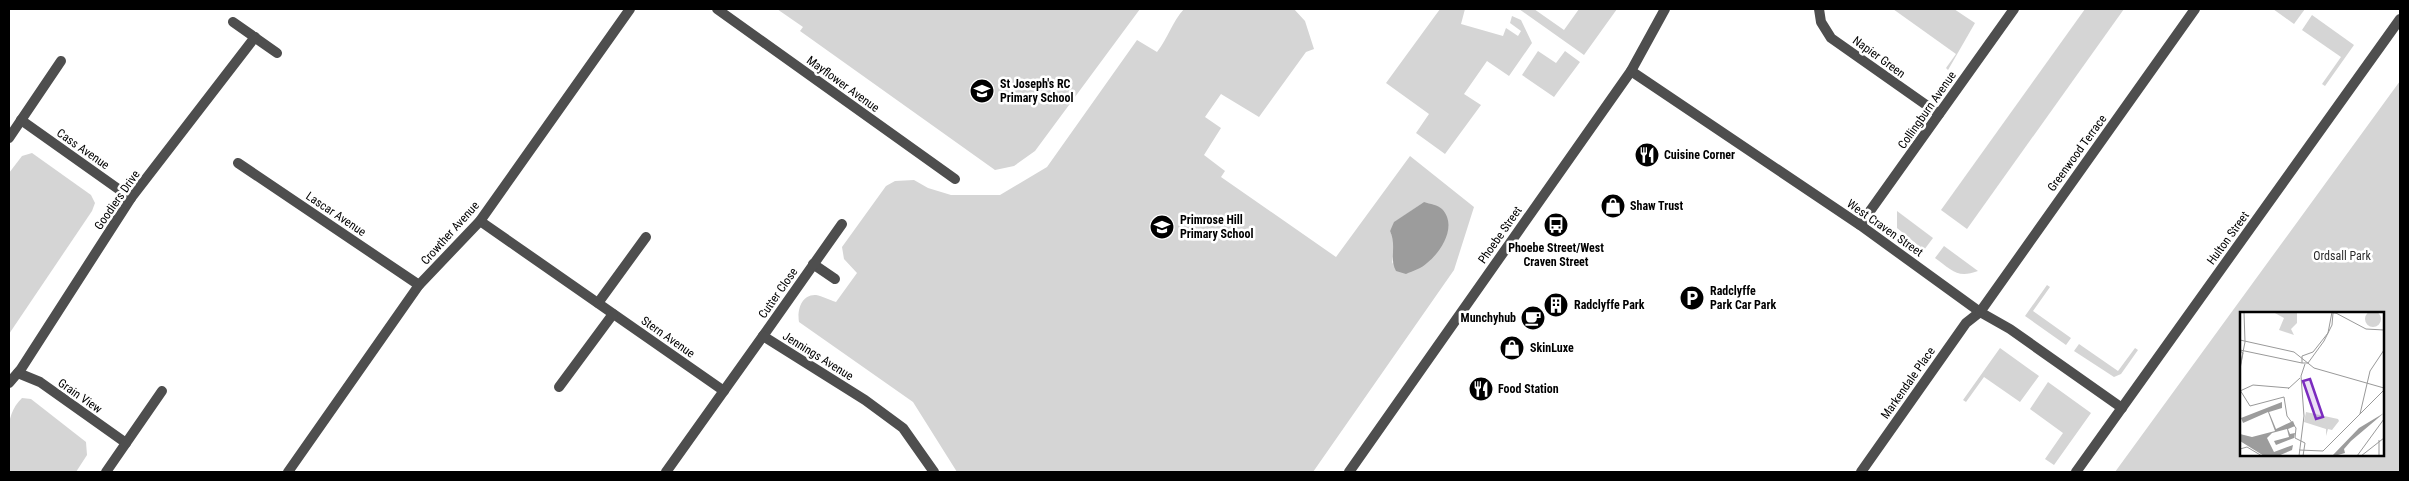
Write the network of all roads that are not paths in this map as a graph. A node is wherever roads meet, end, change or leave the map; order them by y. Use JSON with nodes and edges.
{"nodes":[{"id":1,"x":630,"y":9,"type":"edge"},
{"id":2,"x":717,"y":9,"type":"edge"},
{"id":3,"x":1665,"y":9,"type":"edge"},
{"id":4,"x":1819,"y":9,"type":"edge"},
{"id":5,"x":2014,"y":9,"type":"edge"},
{"id":6,"x":2195,"y":9,"type":"edge"},
{"id":7,"x":2400,"y":19,"type":"edge"},
{"id":8,"x":234,"y":22,"type":"dead end"},
{"id":9,"x":255,"y":37,"type":"junction"},
{"id":10,"x":277,"y":53,"type":"dead end"},
{"id":11,"x":61,"y":61,"type":"dead end"},
{"id":12,"x":1631,"y":71,"type":"junction"},
{"id":13,"x":1939,"y":114,"type":"junction"},
{"id":14,"x":21,"y":120,"type":"junction"},
{"id":15,"x":9,"y":138,"type":"edge"},
{"id":16,"x":238,"y":163,"type":"dead end"},
{"id":17,"x":955,"y":179,"type":"dead end"},
{"id":18,"x":131,"y":198,"type":"junction"},
{"id":19,"x":480,"y":221,"type":"junction"},
{"id":20,"x":842,"y":224,"type":"dead end"},
{"id":21,"x":1860,"y":225,"type":"junction"},
{"id":22,"x":646,"y":237,"type":"dead end"},
{"id":23,"x":813,"y":264,"type":"junction"},
{"id":24,"x":836,"y":279,"type":"dead end"},
{"id":25,"x":418,"y":285,"type":"junction"},
{"id":26,"x":598,"y":304,"type":"junction"},
{"id":27,"x":1980,"y":312,"type":"junction"},
{"id":28,"x":613,"y":314,"type":"junction"},
{"id":29,"x":762,"y":336,"type":"junction"},
{"id":30,"x":18,"y":373,"type":"junction"},
{"id":31,"x":9,"y":383,"type":"edge"},
{"id":32,"x":559,"y":387,"type":"dead end"},
{"id":33,"x":162,"y":391,"type":"dead end"},
{"id":34,"x":724,"y":391,"type":"junction"},
{"id":35,"x":2122,"y":408,"type":"junction"},
{"id":36,"x":126,"y":443,"type":"junction"},
{"id":37,"x":106,"y":472,"type":"edge"},
{"id":38,"x":288,"y":472,"type":"edge"},
{"id":39,"x":666,"y":472,"type":"edge"},
{"id":40,"x":934,"y":472,"type":"edge"},
{"id":41,"x":1349,"y":472,"type":"edge"},
{"id":42,"x":1861,"y":472,"type":"edge"},
{"id":43,"x":2076,"y":472,"type":"edge"}],
"edges":[{"from":1,"to":19,"type":"street","name":"Crowther Avenue"},
{"from":2,"to":17,"type":"street","name":"Mayflower Avenue"},
{"from":3,"to":12,"type":"street","name":"Phoebe Street"},
{"from":4,"to":13,"type":"street","name":"Napier Green"},
{"from":5,"to":13,"type":"street","name":"Collingburn Avenue"},
{"from":6,"to":27,"type":"street","name":"Greenwood Terrace"},
{"from":7,"to":35,"type":"street","name":"Hulton Street"},
{"from":8,"to":9,"type":"street"},
{"from":9,"to":10,"type":"street"},
{"from":9,"to":18,"type":"street","name":"Goodiers Drive"},
{"from":11,"to":14,"type":"street"},
{"from":12,"to":21,"type":"street","name":"West Craven Street"},
{"from":12,"to":41,"type":"street","name":"Phoebe Street"},
{"from":13,"to":21,"type":"street","name":"Collingburn Avenue"},
{"from":14,"to":15,"type":"street"},
{"from":14,"to":18,"type":"street","name":"Cass Avenue"},
{"from":16,"to":25,"type":"street","name":"Lascar Avenue"},
{"from":18,"to":30,"type":"street","name":"Goodiers Drive"},
{"from":19,"to":25,"type":"street","name":"Crowther Avenue"},
{"from":19,"to":26,"type":"street","name":"Stern Avenue"},
{"from":20,"to":23,"type":"street","name":"Cutter Close"},
{"from":21,"to":27,"type":"street","name":"West Craven Street"},
{"from":22,"to":26,"type":"street"},
{"from":23,"to":24,"type":"street","name":"Cutter Close"},
{"from":23,"to":29,"type":"street","name":"Cutter Close"},
{"from":25,"to":38,"type":"street","name":"Crowther Avenue"},
{"from":26,"to":28,"type":"street","name":"Stern Avenue"},
{"from":27,"to":35,"type":"street","name":"West Craven Street"},
{"from":27,"to":42,"type":"street","name":"Markendale Place"},
{"from":28,"to":32,"type":"street"},
{"from":28,"to":34,"type":"street","name":"Stern Avenue"},
{"from":29,"to":34,"type":"street","name":"Jennings Avenue"},
{"from":29,"to":40,"type":"street","name":"Jennings Avenue"},
{"from":30,"to":31,"type":"street","name":"Goodiers Drive"},
{"from":30,"to":36,"type":"street","name":"Grain View"},
{"from":33,"to":36,"type":"street"},
{"from":34,"to":39,"type":"street","name":"Jennings Avenue"},
{"from":35,"to":43,"type":"street","name":"Hulton Street"},
{"from":36,"to":37,"type":"street"}]}
